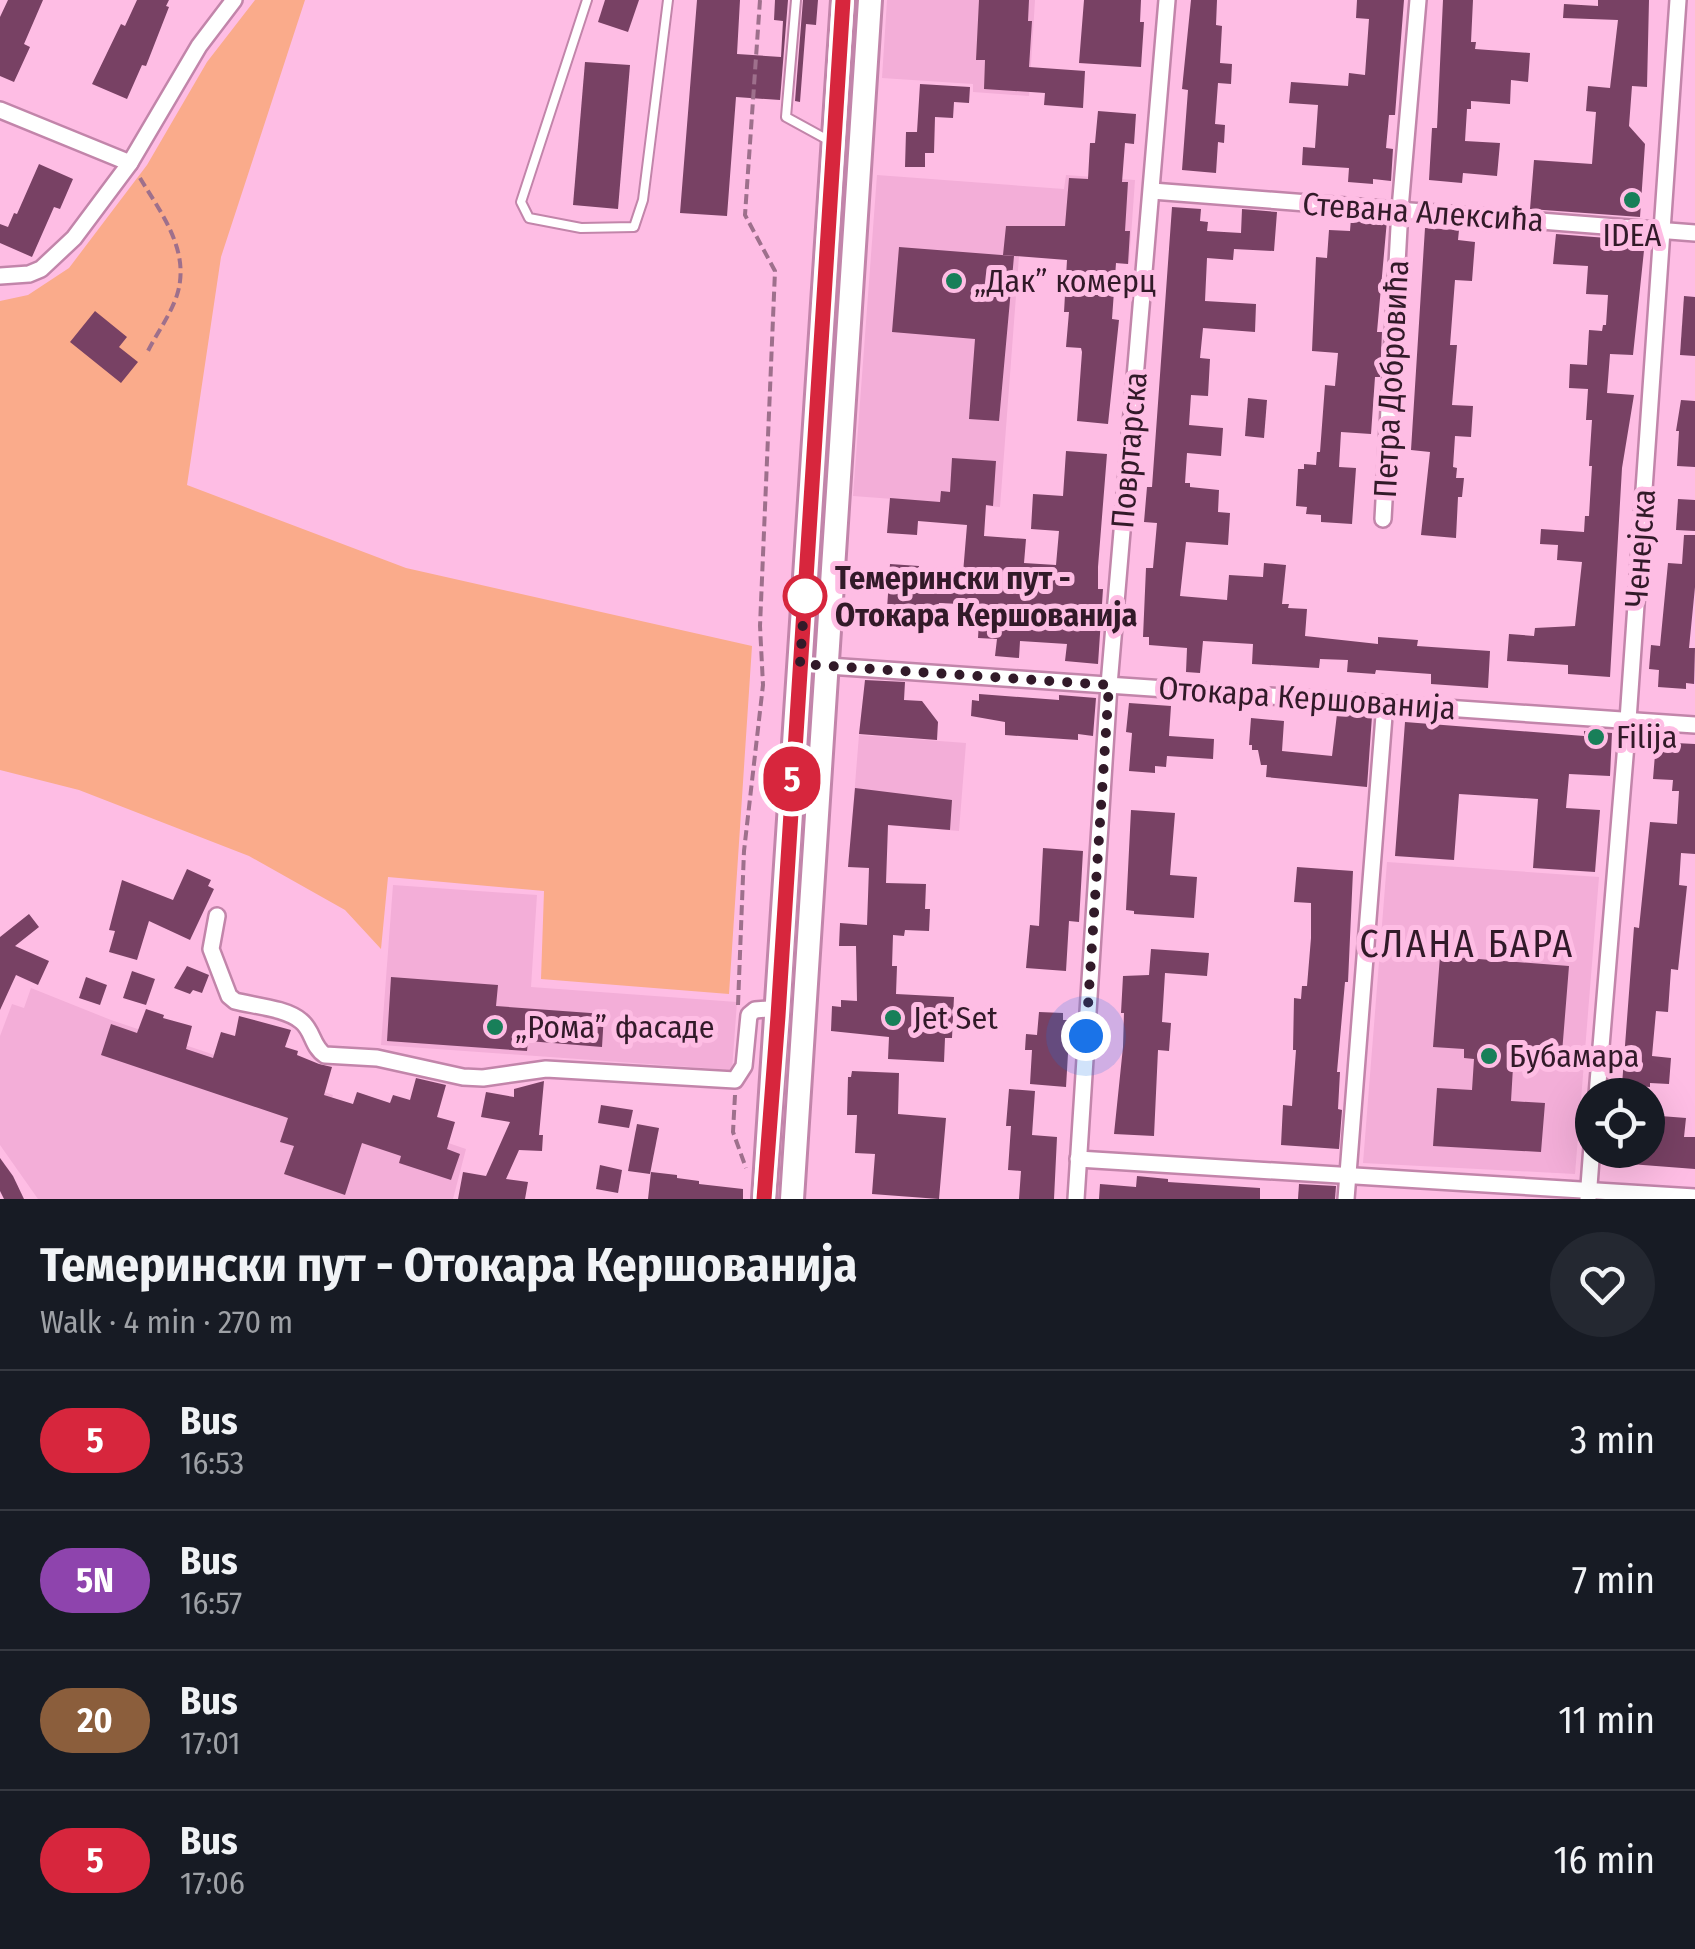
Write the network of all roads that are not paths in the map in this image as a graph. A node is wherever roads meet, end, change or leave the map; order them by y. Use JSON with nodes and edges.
{"nodes":[{"id":1,"x":234,"y":0,"type":"edge"},
{"id":2,"x":587,"y":0,"type":"edge"},
{"id":3,"x":668,"y":0,"type":"edge"},
{"id":4,"x":796,"y":0,"type":"edge"},
{"id":5,"x":843,"y":0,"type":"edge"},
{"id":6,"x":870,"y":0,"type":"edge"},
{"id":7,"x":1166,"y":0,"type":"edge"},
{"id":8,"x":1418,"y":0,"type":"edge"},
{"id":9,"x":1678,"y":0,"type":"edge"},
{"id":10,"x":0,"y":110,"type":"edge"},
{"id":11,"x":835,"y":144,"type":"junction"},
{"id":12,"x":130,"y":163,"type":"junction"},
{"id":13,"x":1152,"y":191,"type":"junction"},
{"id":14,"x":1400,"y":210,"type":"junction"},
{"id":15,"x":1662,"y":230,"type":"junction"},
{"id":16,"x":1695,"y":233,"type":"edge"},
{"id":17,"x":0,"y":276,"type":"edge"},
{"id":18,"x":1383,"y":519,"type":"dead end"},
{"id":19,"x":800,"y":664,"type":"junction"},
{"id":20,"x":824,"y":666,"type":"junction"},
{"id":21,"x":1109,"y":685,"type":"junction"},
{"id":22,"x":1386,"y":703,"type":"junction"},
{"id":23,"x":1628,"y":720,"type":"junction"},
{"id":24,"x":1695,"y":725,"type":"edge"},
{"id":25,"x":218,"y":916,"type":"dead end"},
{"id":26,"x":779,"y":1008,"type":"junction"},
{"id":27,"x":1598,"y":1078,"type":"edge"},
{"id":28,"x":1078,"y":1159,"type":"junction"},
{"id":29,"x":1590,"y":1168,"type":"edge"},
{"id":30,"x":1348,"y":1177,"type":"junction"},
{"id":31,"x":1588,"y":1195,"type":"edge"},
{"id":32,"x":1695,"y":1197,"type":"edge"},
{"id":33,"x":764,"y":1199,"type":"edge"},
{"id":34,"x":792,"y":1199,"type":"edge"},
{"id":35,"x":1076,"y":1199,"type":"edge"},
{"id":36,"x":1346,"y":1199,"type":"edge"}],
"edges":[{"from":1,"to":12,"type":"street"},
{"from":2,"to":3,"type":"lane"},
{"from":4,"to":11,"type":"lane"},
{"from":5,"to":11,"type":"main road"},
{"from":6,"to":20,"type":"main road"},
{"from":7,"to":13,"type":"street","name":"Повртарска"},
{"from":8,"to":14,"type":"street","name":"Петра Добровића"},
{"from":9,"to":15,"type":"street","name":"Ченејска"},
{"from":10,"to":12,"type":"street"},
{"from":11,"to":19,"type":"main road"},
{"from":12,"to":17,"type":"street"},
{"from":13,"to":14,"type":"street","name":"Стевана Алексића"},
{"from":13,"to":21,"type":"street","name":"Повртарска"},
{"from":14,"to":15,"type":"street","name":"Стевана Алексића"},
{"from":14,"to":18,"type":"street","name":"Петра Добровића"},
{"from":15,"to":16,"type":"street","name":"Стевана Алексића"},
{"from":15,"to":23,"type":"street","name":"Ченејска"},
{"from":19,"to":20,"type":"street","name":"Отокара Кершованија"},
{"from":19,"to":26,"type":"main road"},
{"from":20,"to":21,"type":"street","name":"Отокара Кершованија"},
{"from":20,"to":34,"type":"main road"},
{"from":21,"to":22,"type":"street","name":"Отокара Кершованија"},
{"from":21,"to":28,"type":"street","name":"Повртарска"},
{"from":22,"to":23,"type":"street","name":"Отокара Кершованија"},
{"from":22,"to":30,"type":"street"},
{"from":23,"to":24,"type":"street","name":"Отокара Кершованија"},
{"from":23,"to":27,"type":"street","name":"Ченејска"},
{"from":25,"to":26,"type":"street"},
{"from":26,"to":33,"type":"main road"},
{"from":28,"to":30,"type":"street"},
{"from":28,"to":35,"type":"street","name":"Повртарска"},
{"from":29,"to":31,"type":"street"},
{"from":30,"to":31,"type":"street"},
{"from":30,"to":36,"type":"street"},
{"from":31,"to":32,"type":"street"}]}
